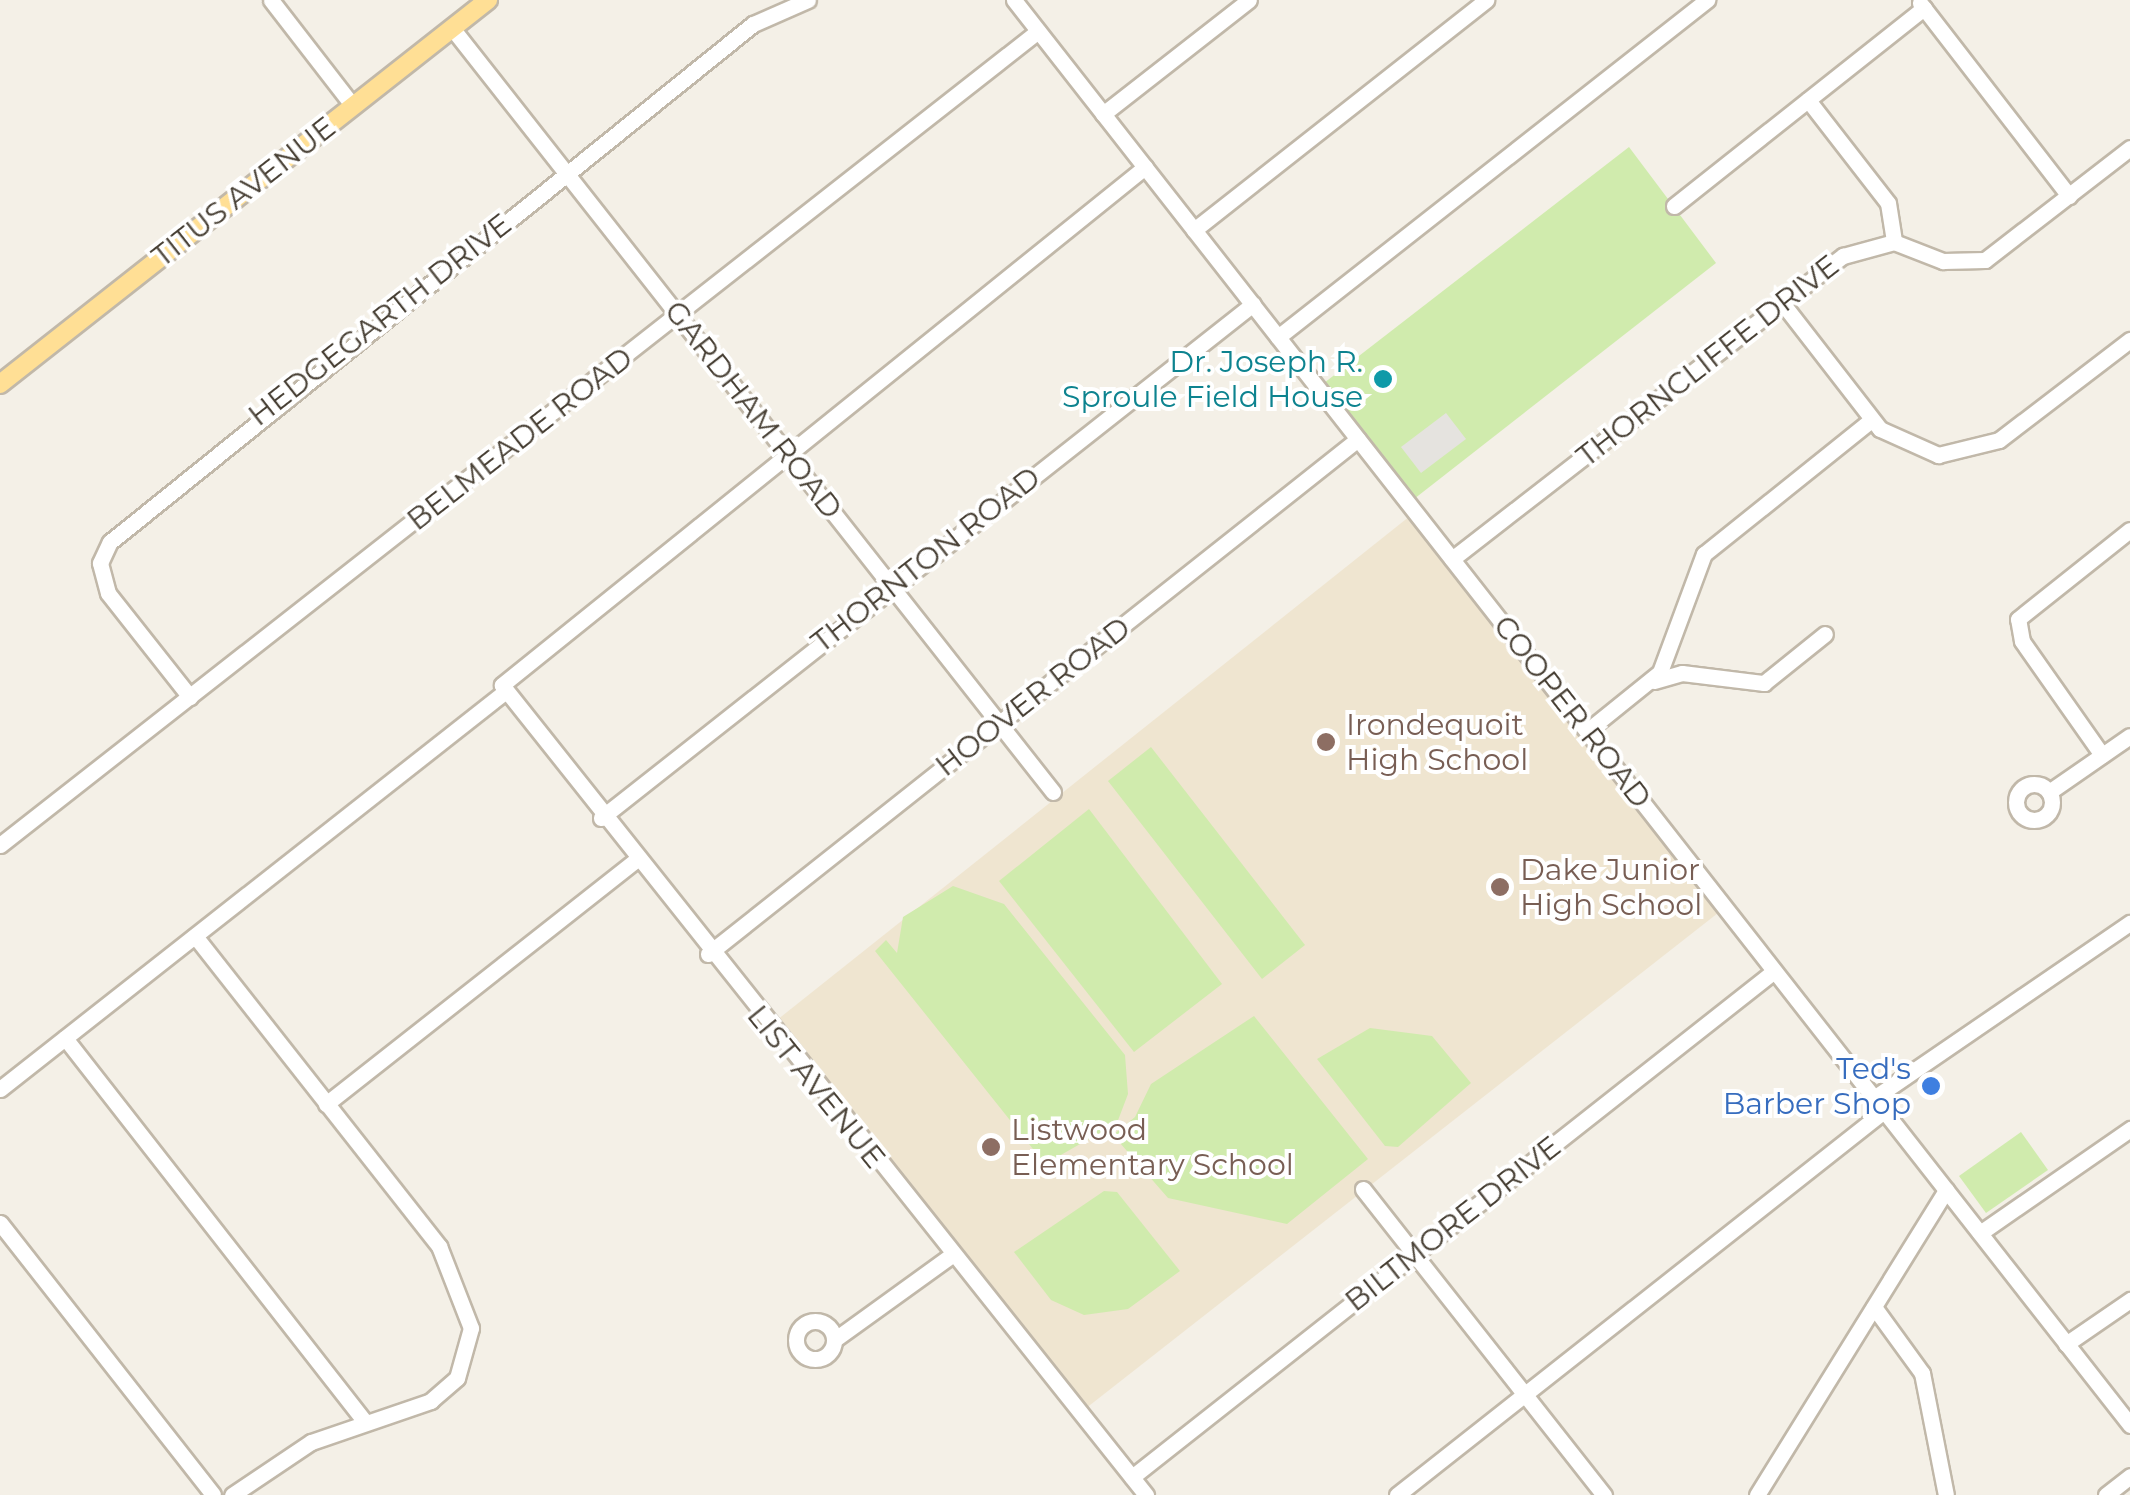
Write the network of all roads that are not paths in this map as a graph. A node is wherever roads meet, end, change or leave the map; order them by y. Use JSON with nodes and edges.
{"nodes":[{"id":1,"x":271,"y":0,"type":"edge"},
{"id":2,"x":488,"y":0,"type":"edge"},
{"id":3,"x":808,"y":0,"type":"edge"},
{"id":4,"x":1014,"y":0,"type":"edge"},
{"id":5,"x":1249,"y":0,"type":"edge"},
{"id":6,"x":1486,"y":0,"type":"edge"},
{"id":7,"x":1707,"y":0,"type":"edge"},
{"id":8,"x":1921,"y":4,"type":"edge"},
{"id":9,"x":452,"y":28,"type":"junction"},
{"id":10,"x":1038,"y":31,"type":"junction"},
{"id":11,"x":1808,"y":100,"type":"junction"},
{"id":12,"x":353,"y":106,"type":"junction"},
{"id":13,"x":1103,"y":114,"type":"junction"},
{"id":14,"x":2130,"y":148,"type":"edge"},
{"id":15,"x":1145,"y":167,"type":"junction"},
{"id":16,"x":566,"y":172,"type":"junction"},
{"id":17,"x":2069,"y":196,"type":"junction"},
{"id":18,"x":1674,"y":206,"type":"dead end"},
{"id":19,"x":1194,"y":230,"type":"junction"},
{"id":20,"x":1894,"y":242,"type":"junction"},
{"id":21,"x":1253,"y":304,"type":"junction"},
{"id":22,"x":1782,"y":304,"type":"junction"},
{"id":23,"x":678,"y":314,"type":"junction"},
{"id":24,"x":1278,"y":337,"type":"junction"},
{"id":25,"x":2130,"y":340,"type":"edge"},
{"id":26,"x":2,"y":379,"type":"edge"},
{"id":27,"x":1870,"y":420,"type":"junction"},
{"id":28,"x":1358,"y":438,"type":"junction"},
{"id":29,"x":785,"y":451,"type":"junction"},
{"id":30,"x":2130,"y":530,"type":"edge"},
{"id":31,"x":1452,"y":559,"type":"junction"},
{"id":32,"x":890,"y":586,"type":"junction"},
{"id":33,"x":1825,"y":634,"type":"dead end"},
{"id":34,"x":1651,"y":682,"type":"junction"},
{"id":35,"x":502,"y":694,"type":"junction"},
{"id":36,"x":190,"y":697,"type":"junction"},
{"id":37,"x":999,"y":724,"type":"junction"},
{"id":38,"x":1587,"y":731,"type":"junction"},
{"id":39,"x":2130,"y":736,"type":"edge"},
{"id":40,"x":2102,"y":755,"type":"junction"},
{"id":41,"x":1053,"y":792,"type":"dead end"},
{"id":42,"x":2049,"y":792,"type":"dead end"},
{"id":43,"x":600,"y":818,"type":"junction"},
{"id":44,"x":0,"y":845,"type":"edge"},
{"id":45,"x":634,"y":861,"type":"junction"},
{"id":46,"x":2130,"y":922,"type":"edge"},
{"id":47,"x":194,"y":936,"type":"junction"},
{"id":48,"x":708,"y":954,"type":"junction"},
{"id":49,"x":1774,"y":971,"type":"junction"},
{"id":50,"x":65,"y":1038,"type":"junction"},
{"id":51,"x":0,"y":1089,"type":"edge"},
{"id":52,"x":326,"y":1104,"type":"junction"},
{"id":53,"x":1879,"y":1104,"type":"junction"},
{"id":54,"x":2130,"y":1130,"type":"edge"},
{"id":55,"x":1363,"y":1188,"type":"dead end"},
{"id":56,"x":1946,"y":1190,"type":"junction"},
{"id":57,"x":0,"y":1223,"type":"edge"},
{"id":58,"x":1980,"y":1233,"type":"junction"},
{"id":59,"x":952,"y":1255,"type":"junction"},
{"id":60,"x":1415,"y":1255,"type":"junction"},
{"id":61,"x":2130,"y":1300,"type":"edge"},
{"id":62,"x":1874,"y":1307,"type":"junction"},
{"id":63,"x":834,"y":1340,"type":"dead end"},
{"id":64,"x":2066,"y":1344,"type":"junction"},
{"id":65,"x":1525,"y":1395,"type":"junction"},
{"id":66,"x":364,"y":1421,"type":"junction"},
{"id":67,"x":2130,"y":1425,"type":"edge"},
{"id":68,"x":2130,"y":1476,"type":"edge"},
{"id":69,"x":1132,"y":1477,"type":"junction"},
{"id":70,"x":213,"y":1495,"type":"edge"},
{"id":71,"x":232,"y":1495,"type":"edge"},
{"id":72,"x":1146,"y":1495,"type":"edge"},
{"id":73,"x":1397,"y":1495,"type":"edge"},
{"id":74,"x":1604,"y":1495,"type":"edge"},
{"id":75,"x":1757,"y":1495,"type":"edge"},
{"id":76,"x":1946,"y":1495,"type":"edge"},
{"id":77,"x":2106,"y":1495,"type":"edge"}],
"edges":[{"from":1,"to":12,"type":"street"},
{"from":2,"to":9,"type":"main road","name":"TITUS AVENUE"},
{"from":3,"to":16,"type":"street","name":"HEDGEGARTH DRIVE"},
{"from":4,"to":10,"type":"street","name":"COOPER ROAD"},
{"from":5,"to":13,"type":"street"},
{"from":6,"to":19,"type":"street"},
{"from":7,"to":24,"type":"street"},
{"from":8,"to":11,"type":"street"},
{"from":8,"to":17,"type":"street"},
{"from":9,"to":12,"type":"main road","name":"TITUS AVENUE"},
{"from":9,"to":16,"type":"street","name":"GARDHAM ROAD"},
{"from":10,"to":13,"type":"street","name":"COOPER ROAD"},
{"from":10,"to":23,"type":"street","name":"BELMEADE ROAD"},
{"from":11,"to":18,"type":"street"},
{"from":11,"to":20,"type":"street"},
{"from":12,"to":26,"type":"main road","name":"TITUS AVENUE"},
{"from":13,"to":15,"type":"street","name":"COOPER ROAD"},
{"from":14,"to":17,"type":"street"},
{"from":15,"to":19,"type":"street","name":"COOPER ROAD"},
{"from":15,"to":29,"type":"street"},
{"from":16,"to":23,"type":"street","name":"GARDHAM ROAD"},
{"from":16,"to":36,"type":"street","name":"HEDGEGARTH DRIVE"},
{"from":17,"to":20,"type":"street"},
{"from":19,"to":21,"type":"street","name":"COOPER ROAD"},
{"from":20,"to":22,"type":"street","name":"THORNCLIFFE DRIVE"},
{"from":21,"to":24,"type":"street","name":"COOPER ROAD"},
{"from":21,"to":32,"type":"street","name":"THORNTON ROAD"},
{"from":22,"to":27,"type":"street"},
{"from":22,"to":31,"type":"street","name":"THORNCLIFFE DRIVE"},
{"from":23,"to":29,"type":"street","name":"GARDHAM ROAD"},
{"from":23,"to":36,"type":"street","name":"BELMEADE ROAD"},
{"from":24,"to":28,"type":"street","name":"COOPER ROAD"},
{"from":25,"to":27,"type":"street"},
{"from":27,"to":34,"type":"street"},
{"from":28,"to":31,"type":"street","name":"COOPER ROAD"},
{"from":28,"to":37,"type":"street","name":"HOOVER ROAD"},
{"from":29,"to":32,"type":"street","name":"GARDHAM ROAD"},
{"from":29,"to":35,"type":"street"},
{"from":30,"to":40,"type":"street"},
{"from":31,"to":38,"type":"street","name":"COOPER ROAD"},
{"from":32,"to":37,"type":"street","name":"GARDHAM ROAD"},
{"from":32,"to":43,"type":"street","name":"THORNTON ROAD"},
{"from":33,"to":34,"type":"street"},
{"from":34,"to":38,"type":"street"},
{"from":35,"to":43,"type":"street","name":"LIST AVENUE"},
{"from":35,"to":47,"type":"street"},
{"from":36,"to":44,"type":"street","name":"BELMEADE ROAD"},
{"from":37,"to":41,"type":"street","name":"GARDHAM ROAD"},
{"from":37,"to":48,"type":"street","name":"HOOVER ROAD"},
{"from":38,"to":49,"type":"street","name":"COOPER ROAD"},
{"from":39,"to":40,"type":"street"},
{"from":40,"to":42,"type":"street"},
{"from":43,"to":45,"type":"street","name":"LIST AVENUE"},
{"from":45,"to":48,"type":"street","name":"LIST AVENUE"},
{"from":45,"to":52,"type":"street"},
{"from":46,"to":53,"type":"street"},
{"from":47,"to":50,"type":"street"},
{"from":47,"to":52,"type":"street"},
{"from":48,"to":59,"type":"street","name":"LIST AVENUE"},
{"from":49,"to":53,"type":"street","name":"COOPER ROAD"},
{"from":49,"to":60,"type":"street","name":"BILTMORE DRIVE"},
{"from":50,"to":51,"type":"street"},
{"from":50,"to":66,"type":"street"},
{"from":52,"to":66,"type":"street"},
{"from":53,"to":56,"type":"street","name":"COOPER ROAD"},
{"from":53,"to":65,"type":"street"},
{"from":54,"to":58,"type":"street"},
{"from":55,"to":60,"type":"street"},
{"from":56,"to":58,"type":"street","name":"COOPER ROAD"},
{"from":56,"to":62,"type":"street"},
{"from":57,"to":70,"type":"street"},
{"from":58,"to":64,"type":"street","name":"COOPER ROAD"},
{"from":59,"to":63,"type":"street"},
{"from":59,"to":69,"type":"street","name":"LIST AVENUE"},
{"from":60,"to":65,"type":"street"},
{"from":60,"to":69,"type":"street","name":"BILTMORE DRIVE"},
{"from":61,"to":64,"type":"street"},
{"from":62,"to":75,"type":"street"},
{"from":62,"to":76,"type":"street"},
{"from":64,"to":67,"type":"street","name":"COOPER ROAD"},
{"from":65,"to":73,"type":"street"},
{"from":65,"to":74,"type":"street"},
{"from":66,"to":71,"type":"street"},
{"from":68,"to":77,"type":"street"},
{"from":69,"to":72,"type":"street","name":"LIST AVENUE"}]}
